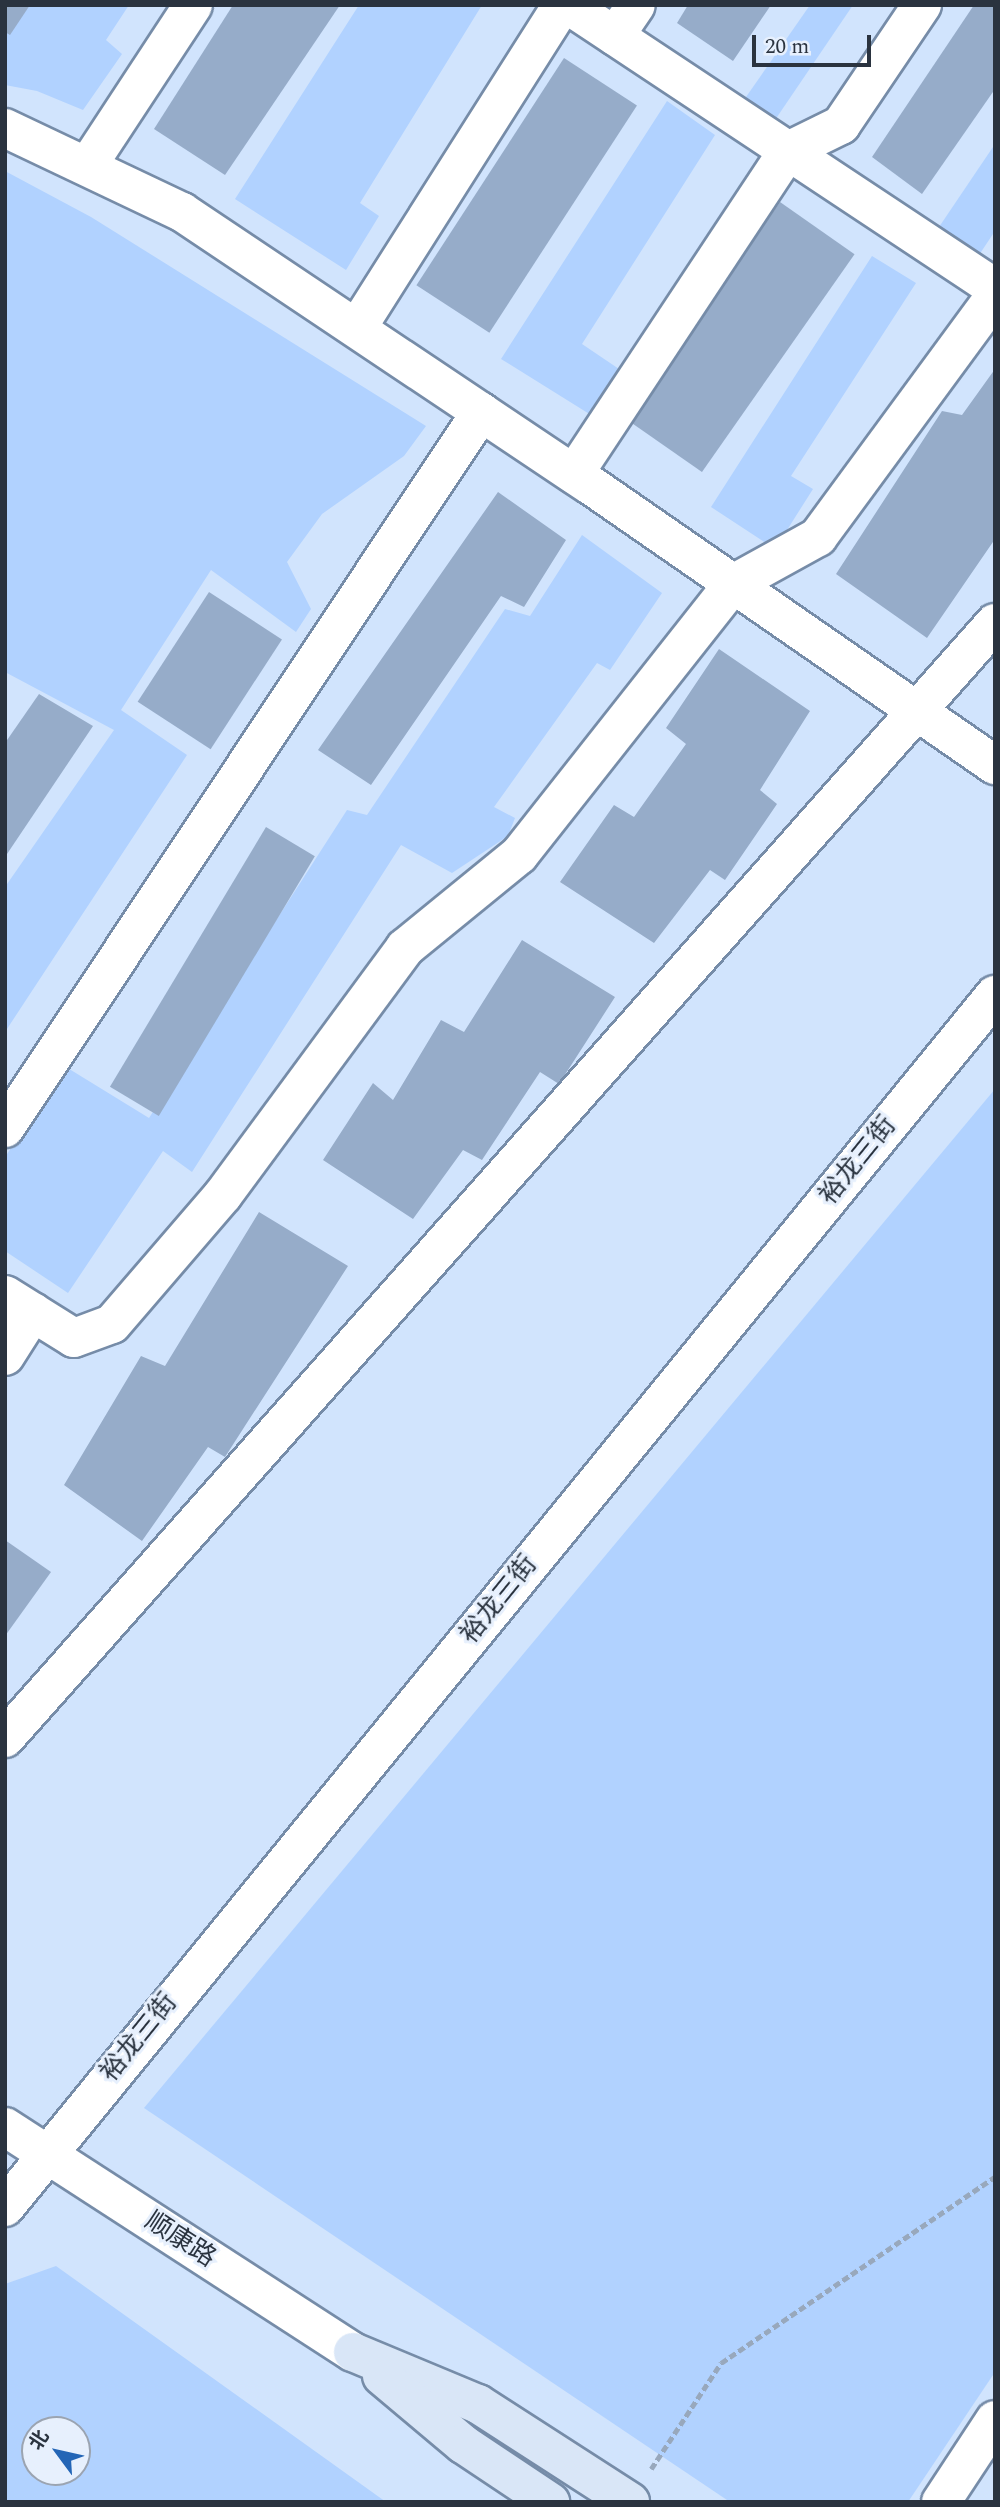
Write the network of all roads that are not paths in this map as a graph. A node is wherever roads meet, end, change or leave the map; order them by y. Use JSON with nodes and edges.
{"nodes":[{"id":1,"x":193,"y":5,"type":"edge"},
{"id":2,"x":562,"y":5,"type":"edge"},
{"id":3,"x":568,"y":5,"type":"edge"},
{"id":4,"x":922,"y":5,"type":"edge"},
{"id":5,"x":625,"y":21,"type":"edge"},
{"id":6,"x":5,"y":128,"type":"edge"},
{"id":7,"x":788,"y":151,"type":"junction"},
{"id":8,"x":88,"y":165,"type":"junction"},
{"id":9,"x":995,"y":288,"type":"edge"},
{"id":10,"x":995,"y":296,"type":"edge"},
{"id":11,"x":357,"y":328,"type":"junction"},
{"id":12,"x":481,"y":412,"type":"junction"},
{"id":13,"x":574,"y":474,"type":"junction"},
{"id":14,"x":733,"y":584,"type":"junction"},
{"id":15,"x":995,"y":623,"type":"edge"},
{"id":16,"x":918,"y":712,"type":"junction"},
{"id":17,"x":995,"y":765,"type":"edge"},
{"id":18,"x":995,"y":995,"type":"edge"},
{"id":19,"x":5,"y":1128,"type":"edge"},
{"id":20,"x":19,"y":1304,"type":"edge"},
{"id":21,"x":5,"y":1356,"type":"edge"},
{"id":22,"x":5,"y":1738,"type":"edge"},
{"id":23,"x":5,"y":2127,"type":"edge"},
{"id":24,"x":46,"y":2153,"type":"junction"},
{"id":25,"x":5,"y":2207,"type":"edge"},
{"id":26,"x":354,"y":2352,"type":"junction"},
{"id":27,"x":995,"y":2420,"type":"edge"},
{"id":28,"x":550,"y":2502,"type":"edge"},
{"id":29,"x":630,"y":2502,"type":"edge"},
{"id":30,"x":941,"y":2502,"type":"edge"}],
"edges":[{"from":1,"to":8,"type":"street"},
{"from":2,"to":11,"type":"street"},
{"from":3,"to":5,"type":"street"},
{"from":4,"to":7,"type":"street"},
{"from":5,"to":7,"type":"street"},
{"from":6,"to":8,"type":"street"},
{"from":7,"to":9,"type":"street"},
{"from":7,"to":13,"type":"street"},
{"from":8,"to":11,"type":"street"},
{"from":10,"to":14,"type":"street"},
{"from":11,"to":12,"type":"street"},
{"from":12,"to":13,"type":"street"},
{"from":12,"to":19,"type":"street"},
{"from":13,"to":14,"type":"street"},
{"from":14,"to":16,"type":"street"},
{"from":14,"to":20,"type":"street"},
{"from":15,"to":16,"type":"street"},
{"from":16,"to":17,"type":"street"},
{"from":16,"to":22,"type":"street"},
{"from":18,"to":24,"type":"street","name":"裕龙三街"},
{"from":20,"to":21,"type":"street"},
{"from":23,"to":24,"type":"street","name":"顺康路"},
{"from":24,"to":25,"type":"street","name":"裕龙三街"},
{"from":24,"to":26,"type":"street","name":"顺康路"},
{"from":26,"to":28,"type":"main road","name":"顺康路"},
{"from":26,"to":29,"type":"main road","name":"顺康路"},
{"from":27,"to":30,"type":"street"}]}
